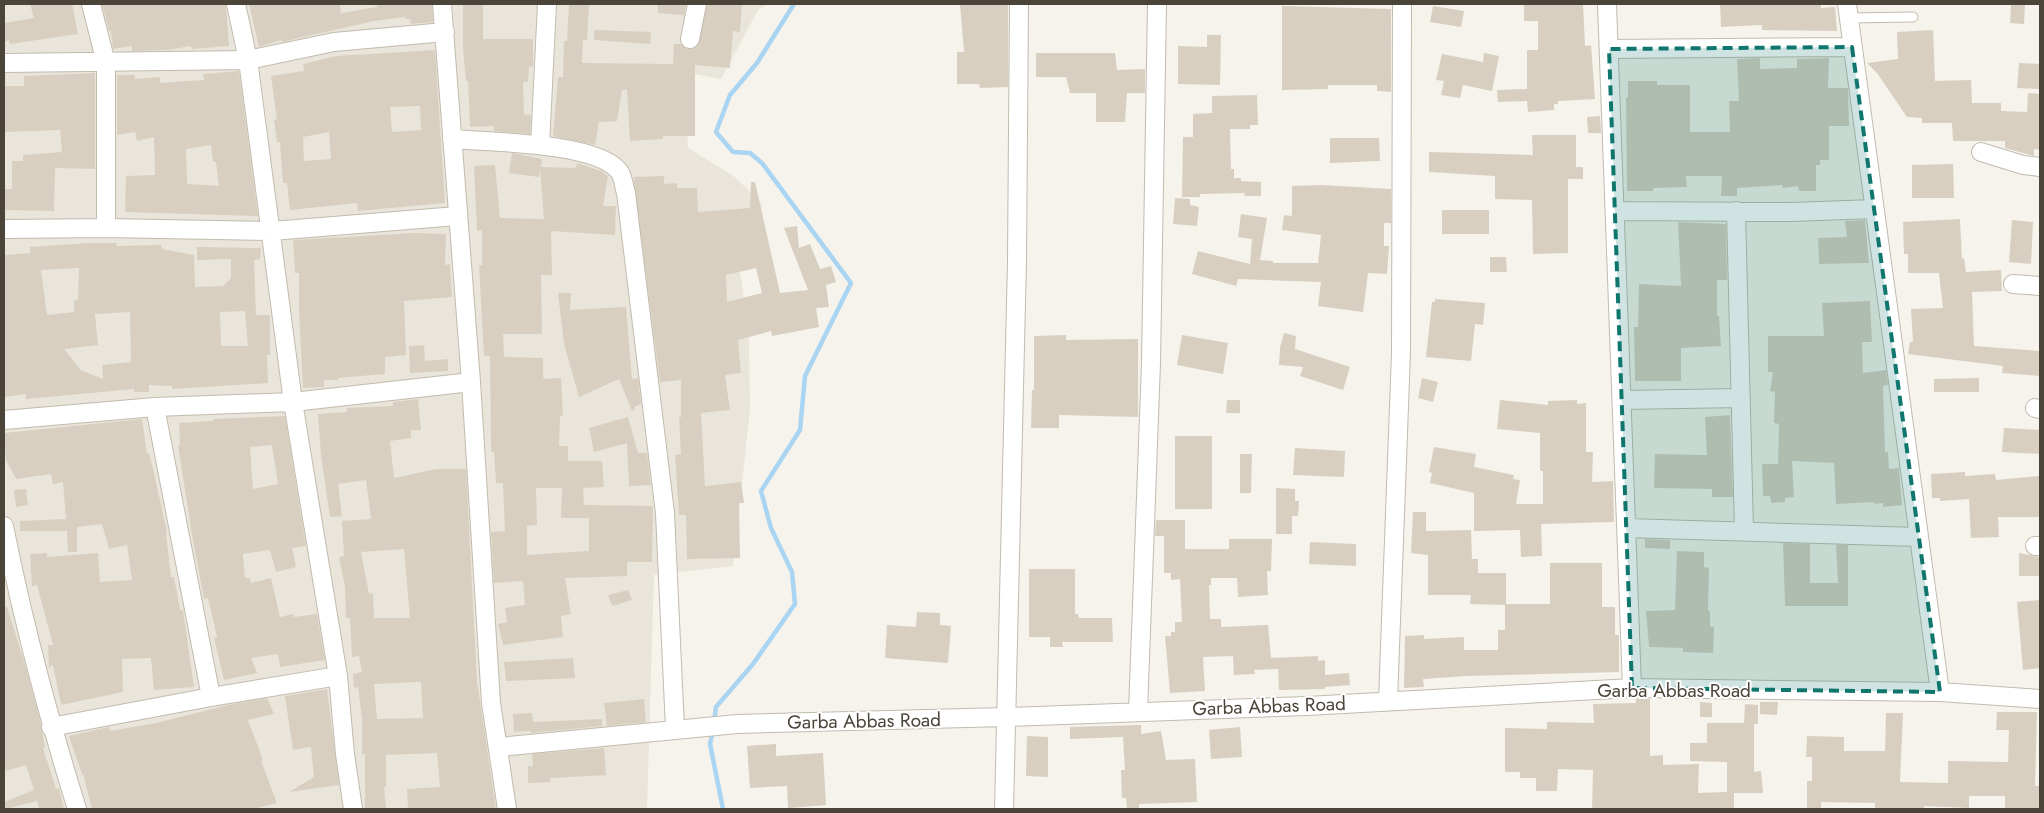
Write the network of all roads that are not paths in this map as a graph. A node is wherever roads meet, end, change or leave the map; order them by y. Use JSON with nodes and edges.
{"nodes":[{"id":1,"x":91,"y":4,"type":"edge"},
{"id":2,"x":236,"y":4,"type":"edge"},
{"id":3,"x":442,"y":4,"type":"edge"},
{"id":4,"x":547,"y":4,"type":"edge"},
{"id":5,"x":697,"y":4,"type":"edge"},
{"id":6,"x":1019,"y":4,"type":"edge"},
{"id":7,"x":1157,"y":4,"type":"edge"},
{"id":8,"x":1402,"y":4,"type":"edge"},
{"id":9,"x":1607,"y":4,"type":"edge"},
{"id":10,"x":1848,"y":11,"type":"edge"},
{"id":11,"x":1913,"y":17,"type":"dead end"},
{"id":12,"x":445,"y":32,"type":"junction"},
{"id":13,"x":690,"y":39,"type":"dead end"},
{"id":14,"x":1852,"y":47,"type":"junction"},
{"id":15,"x":1608,"y":49,"type":"junction"},
{"id":16,"x":248,"y":60,"type":"junction"},
{"id":17,"x":4,"y":63,"type":"edge"},
{"id":18,"x":106,"y":63,"type":"junction"},
{"id":19,"x":452,"y":139,"type":"junction"},
{"id":20,"x":540,"y":145,"type":"junction"},
{"id":21,"x":1981,"y":152,"type":"dead end"},
{"id":22,"x":2040,"y":167,"type":"edge"},
{"id":23,"x":1874,"y":209,"type":"junction"},
{"id":24,"x":1736,"y":210,"type":"junction"},
{"id":25,"x":1616,"y":211,"type":"junction"},
{"id":26,"x":457,"y":216,"type":"junction"},
{"id":27,"x":106,"y":228,"type":"junction"},
{"id":28,"x":4,"y":230,"type":"edge"},
{"id":29,"x":272,"y":231,"type":"junction"},
{"id":30,"x":2013,"y":284,"type":"dead end"},
{"id":31,"x":2040,"y":286,"type":"edge"},
{"id":32,"x":471,"y":382,"type":"junction"},
{"id":33,"x":1741,"y":398,"type":"junction"},
{"id":34,"x":1622,"y":400,"type":"junction"},
{"id":35,"x":294,"y":402,"type":"junction"},
{"id":36,"x":155,"y":407,"type":"junction"},
{"id":37,"x":4,"y":420,"type":"edge"},
{"id":38,"x":4,"y":526,"type":"edge"},
{"id":39,"x":1627,"y":528,"type":"junction"},
{"id":40,"x":1744,"y":532,"type":"junction"},
{"id":41,"x":1919,"y":537,"type":"junction"},
{"id":42,"x":9,"y":577,"type":"edge"},
{"id":43,"x":338,"y":676,"type":"junction"},
{"id":44,"x":1632,"y":688,"type":"junction"},
{"id":45,"x":1940,"y":692,"type":"junction"},
{"id":46,"x":211,"y":697,"type":"junction"},
{"id":47,"x":2040,"y":699,"type":"edge"},
{"id":48,"x":1388,"y":701,"type":"junction"},
{"id":49,"x":1138,"y":712,"type":"junction"},
{"id":50,"x":1006,"y":718,"type":"junction"},
{"id":51,"x":51,"y":727,"type":"junction"},
{"id":52,"x":675,"y":730,"type":"junction"},
{"id":53,"x":499,"y":747,"type":"junction"},
{"id":54,"x":77,"y":809,"type":"edge"},
{"id":55,"x":353,"y":809,"type":"edge"},
{"id":56,"x":507,"y":809,"type":"edge"},
{"id":57,"x":1004,"y":809,"type":"edge"}],
"edges":[{"from":1,"to":18,"type":"street"},
{"from":2,"to":16,"type":"street"},
{"from":3,"to":12,"type":"street"},
{"from":4,"to":20,"type":"street"},
{"from":5,"to":13,"type":"street"},
{"from":6,"to":50,"type":"street"},
{"from":7,"to":49,"type":"street"},
{"from":8,"to":48,"type":"street"},
{"from":9,"to":15,"type":"street"},
{"from":10,"to":11,"type":"lane"},
{"from":10,"to":14,"type":"street"},
{"from":12,"to":16,"type":"street"},
{"from":12,"to":19,"type":"street"},
{"from":14,"to":15,"type":"street"},
{"from":14,"to":23,"type":"street"},
{"from":15,"to":25,"type":"street"},
{"from":16,"to":18,"type":"street"},
{"from":16,"to":29,"type":"street"},
{"from":17,"to":18,"type":"street"},
{"from":18,"to":27,"type":"street"},
{"from":19,"to":20,"type":"street"},
{"from":19,"to":26,"type":"street"},
{"from":20,"to":52,"type":"street"},
{"from":21,"to":22,"type":"street"},
{"from":23,"to":24,"type":"street"},
{"from":23,"to":41,"type":"street"},
{"from":24,"to":25,"type":"street"},
{"from":24,"to":33,"type":"street"},
{"from":25,"to":34,"type":"street"},
{"from":26,"to":29,"type":"street"},
{"from":26,"to":32,"type":"street"},
{"from":27,"to":28,"type":"street"},
{"from":27,"to":29,"type":"street"},
{"from":29,"to":35,"type":"street"},
{"from":30,"to":31,"type":"street"},
{"from":32,"to":35,"type":"street"},
{"from":32,"to":53,"type":"street"},
{"from":33,"to":34,"type":"street"},
{"from":33,"to":40,"type":"street"},
{"from":34,"to":39,"type":"street"},
{"from":35,"to":36,"type":"street"},
{"from":35,"to":43,"type":"street"},
{"from":36,"to":37,"type":"street"},
{"from":36,"to":46,"type":"street"},
{"from":38,"to":42,"type":"street"},
{"from":39,"to":40,"type":"street"},
{"from":39,"to":44,"type":"street"},
{"from":40,"to":41,"type":"street"},
{"from":41,"to":45,"type":"street"},
{"from":42,"to":51,"type":"street"},
{"from":43,"to":46,"type":"street"},
{"from":43,"to":55,"type":"street"},
{"from":44,"to":45,"type":"street","name":"Garba Abbas Road"},
{"from":44,"to":48,"type":"street","name":"Garba Abbas Road"},
{"from":45,"to":47,"type":"street","name":"Garba Abbas Road"},
{"from":46,"to":51,"type":"street"},
{"from":48,"to":49,"type":"street","name":"Garba Abbas Road"},
{"from":49,"to":50,"type":"street","name":"Garba Abbas Road"},
{"from":50,"to":52,"type":"street","name":"Garba Abbas Road"},
{"from":50,"to":57,"type":"street"},
{"from":51,"to":54,"type":"street"},
{"from":52,"to":53,"type":"street","name":"Garba Abbas Road"},
{"from":53,"to":56,"type":"street"}]}
